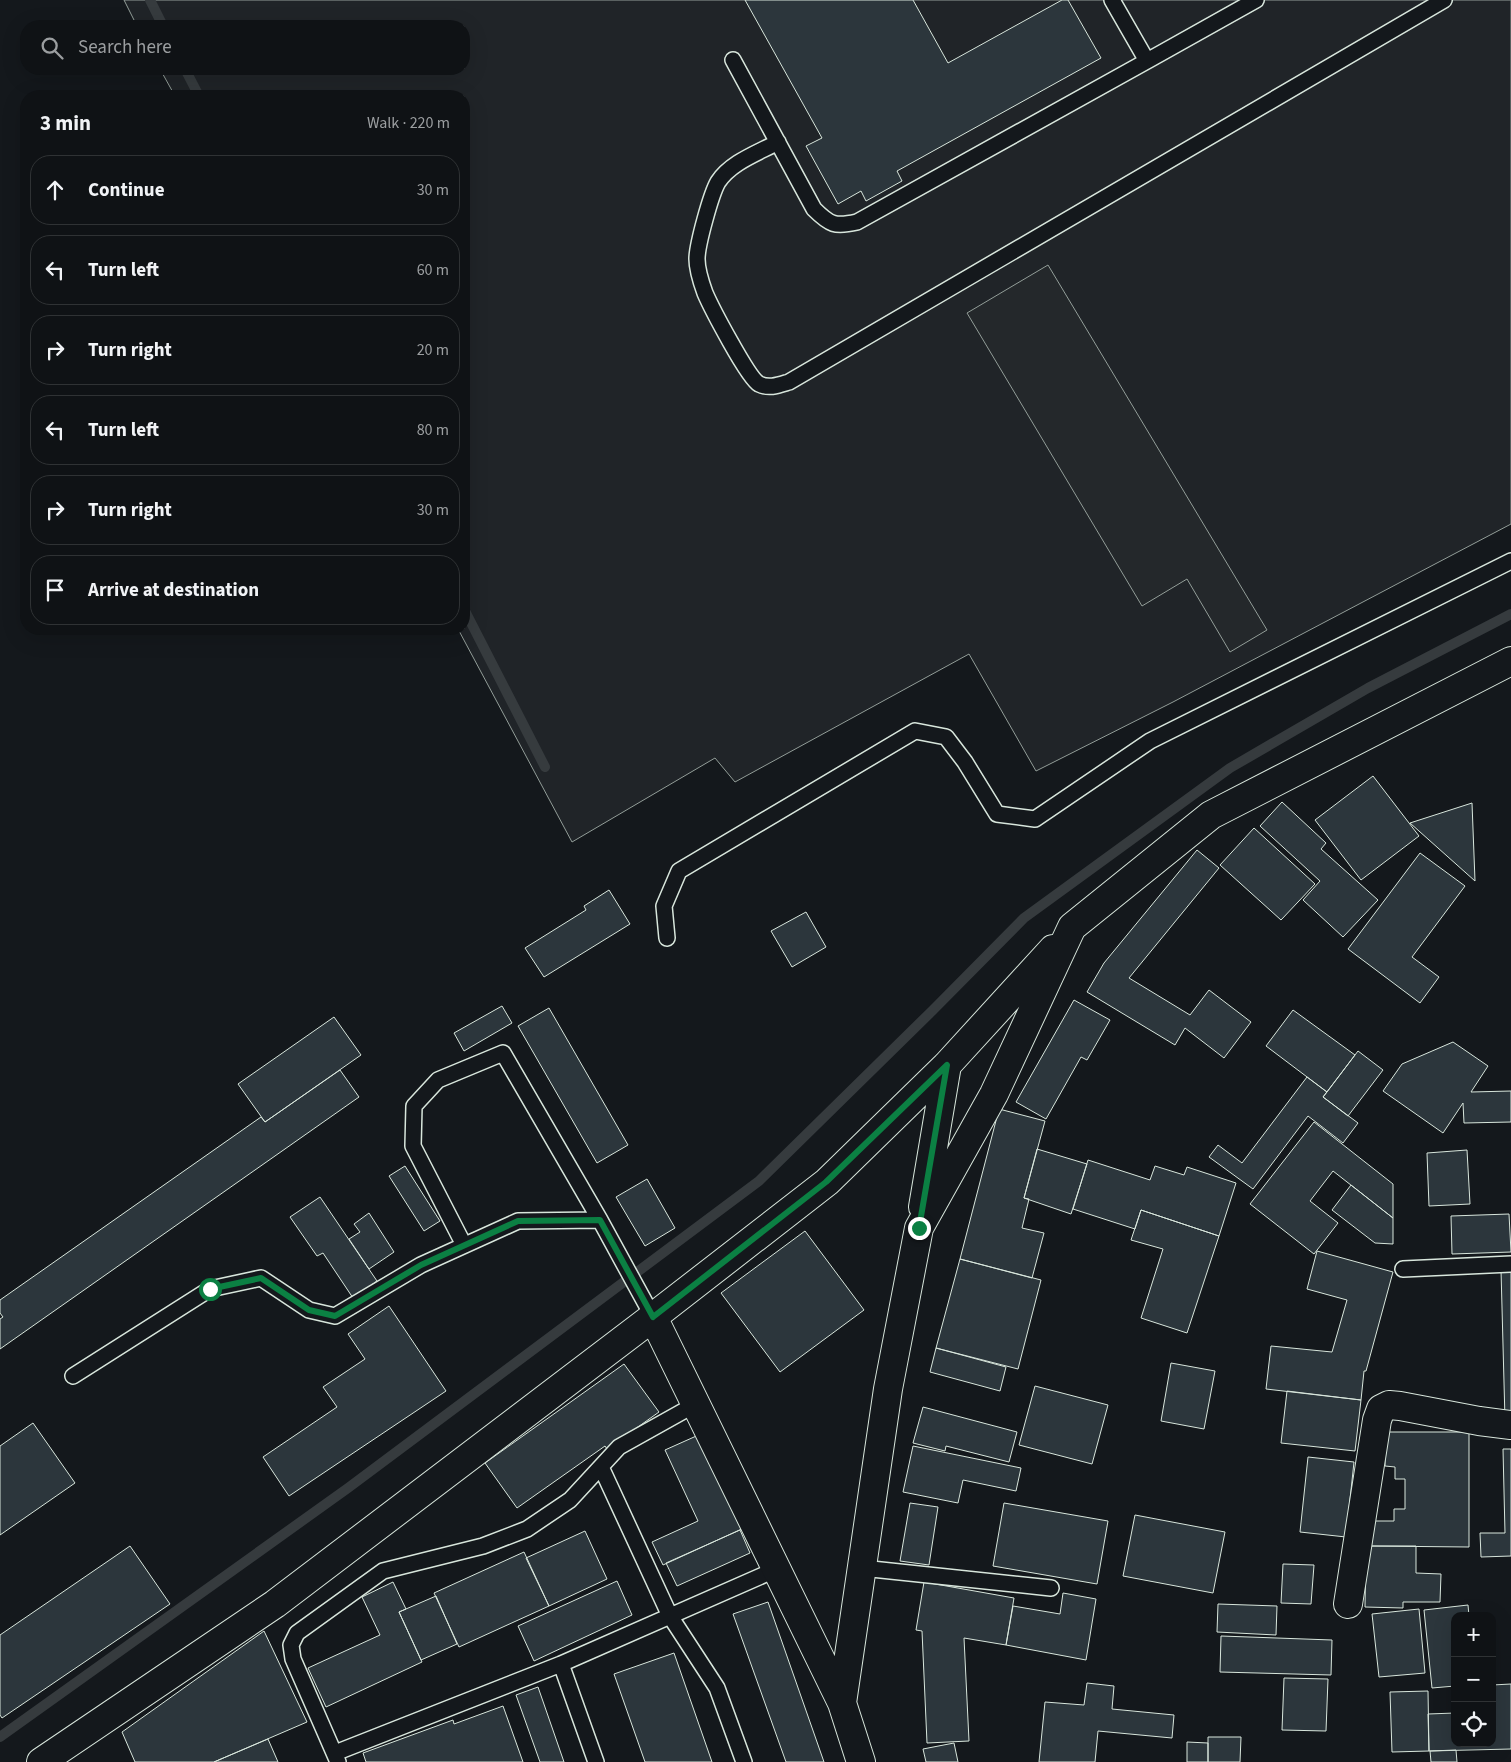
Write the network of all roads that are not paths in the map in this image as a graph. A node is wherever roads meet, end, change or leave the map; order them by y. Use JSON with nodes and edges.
{"nodes":[{"id":1,"x":1112,"y":0,"type":"edge"},
{"id":2,"x":1256,"y":0,"type":"edge"},
{"id":3,"x":1444,"y":0,"type":"edge"},
{"id":4,"x":733,"y":60,"type":"dead end"},
{"id":5,"x":1147,"y":61,"type":"junction"},
{"id":6,"x":778,"y":142,"type":"junction"},
{"id":7,"x":1511,"y":561,"type":"edge"},
{"id":8,"x":1511,"y":661,"type":"edge"},
{"id":9,"x":1072,"y":927,"type":"junction"},
{"id":10,"x":667,"y":938,"type":"dead end"},
{"id":11,"x":947,"y":1065,"type":"junction"},
{"id":12,"x":600,"y":1220,"type":"junction"},
{"id":13,"x":919,"y":1228,"type":"junction"},
{"id":14,"x":464,"y":1246,"type":"junction"},
{"id":15,"x":1511,"y":1264,"type":"edge"},
{"id":16,"x":1402,"y":1269,"type":"dead end"},
{"id":17,"x":653,"y":1317,"type":"junction"},
{"id":18,"x":73,"y":1376,"type":"dead end"},
{"id":19,"x":696,"y":1404,"type":"junction"},
{"id":20,"x":1511,"y":1425,"type":"edge"},
{"id":21,"x":600,"y":1467,"type":"junction"},
{"id":22,"x":777,"y":1568,"type":"junction"},
{"id":23,"x":862,"y":1568,"type":"junction"},
{"id":24,"x":1052,"y":1588,"type":"dead end"},
{"id":25,"x":1348,"y":1604,"type":"dead end"},
{"id":26,"x":670,"y":1616,"type":"junction"},
{"id":27,"x":561,"y":1664,"type":"junction"},
{"id":28,"x":842,"y":1704,"type":"junction"},
{"id":29,"x":337,"y":1757,"type":"edge"},
{"id":30,"x":41,"y":1762,"type":"edge"},
{"id":31,"x":596,"y":1762,"type":"edge"},
{"id":32,"x":744,"y":1762,"type":"edge"},
{"id":33,"x":861,"y":1762,"type":"edge"}],
"edges":[{"from":1,"to":5,"type":"lane"},
{"from":2,"to":5,"type":"lane"},
{"from":3,"to":6,"type":"lane"},
{"from":4,"to":6,"type":"lane"},
{"from":5,"to":6,"type":"lane"},
{"from":7,"to":10,"type":"lane"},
{"from":8,"to":9,"type":"street"},
{"from":9,"to":11,"type":"street"},
{"from":9,"to":13,"type":"street"},
{"from":11,"to":13,"type":"street"},
{"from":11,"to":17,"type":"street"},
{"from":12,"to":14,"type":"lane"},
{"from":12,"to":14,"type":"lane"},
{"from":12,"to":17,"type":"lane"},
{"from":13,"to":23,"type":"street"},
{"from":14,"to":18,"type":"lane"},
{"from":15,"to":16,"type":"lane"},
{"from":17,"to":19,"type":"street"},
{"from":17,"to":30,"type":"street"},
{"from":19,"to":21,"type":"lane"},
{"from":19,"to":22,"type":"street"},
{"from":20,"to":25,"type":"street"},
{"from":21,"to":26,"type":"lane"},
{"from":21,"to":29,"type":"lane"},
{"from":22,"to":26,"type":"lane"},
{"from":22,"to":28,"type":"street"},
{"from":23,"to":24,"type":"lane"},
{"from":23,"to":28,"type":"street"},
{"from":26,"to":27,"type":"lane"},
{"from":26,"to":32,"type":"lane"},
{"from":27,"to":29,"type":"lane"},
{"from":27,"to":31,"type":"lane"},
{"from":28,"to":33,"type":"street"}]}
